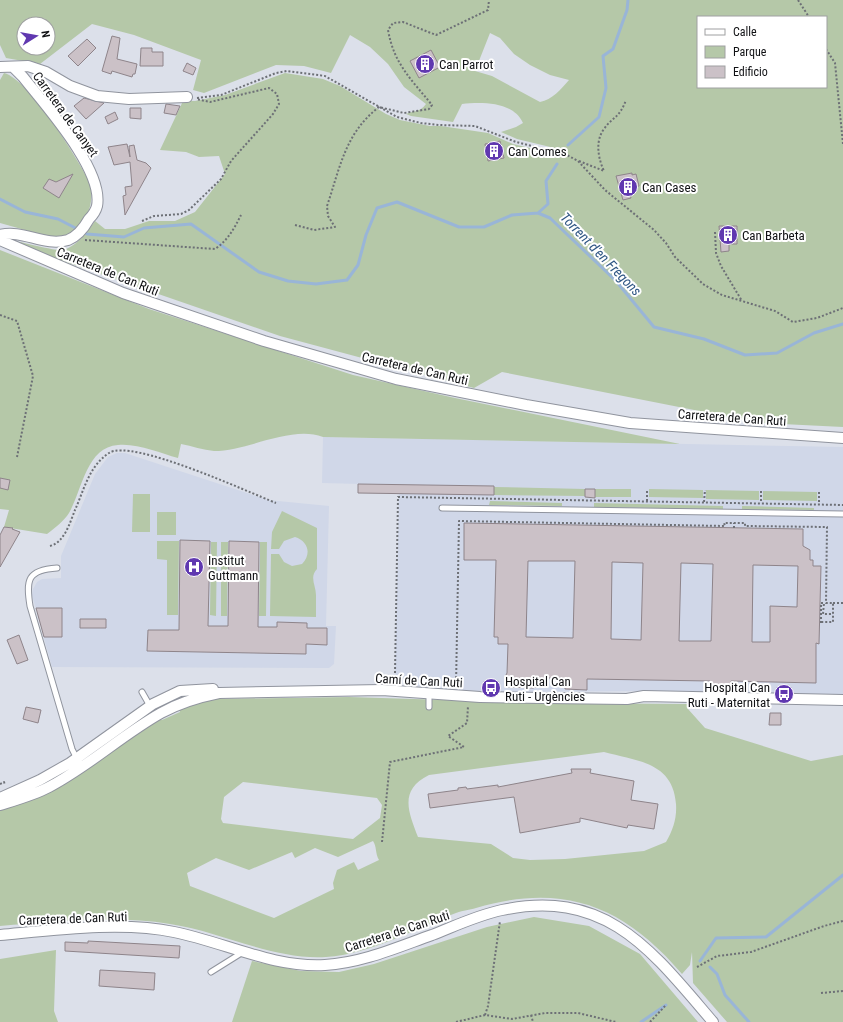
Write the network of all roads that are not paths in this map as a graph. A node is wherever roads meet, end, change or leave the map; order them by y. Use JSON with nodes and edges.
{"nodes":[{"id":1,"x":0,"y":67,"type":"edge"},
{"id":2,"x":14,"y":68,"type":"junction"},
{"id":3,"x":188,"y":97,"type":"road end"},
{"id":4,"x":0,"y":235,"type":"edge"},
{"id":5,"x":0,"y":240,"type":"edge"},
{"id":6,"x":843,"y":438,"type":"edge"},
{"id":7,"x":442,"y":508,"type":"dead end"},
{"id":8,"x":843,"y":514,"type":"edge"},
{"id":9,"x":56,"y":568,"type":"dead end"},
{"id":10,"x":142,"y":692,"type":"dead end"},
{"id":11,"x":233,"y":692,"type":"junction"},
{"id":12,"x":429,"y":692,"type":"junction"},
{"id":13,"x":843,"y":700,"type":"edge"},
{"id":14,"x":189,"y":701,"type":"junction"},
{"id":15,"x":150,"y":706,"type":"junction"},
{"id":16,"x":429,"y":707,"type":"dead end"},
{"id":17,"x":112,"y":747,"type":"junction"},
{"id":18,"x":77,"y":759,"type":"junction"},
{"id":19,"x":40,"y":791,"type":"junction"},
{"id":20,"x":0,"y":798,"type":"edge"},
{"id":21,"x":0,"y":805,"type":"edge"},
{"id":22,"x":0,"y":935,"type":"edge"},
{"id":23,"x":244,"y":951,"type":"junction"},
{"id":24,"x":211,"y":972,"type":"dead end"},
{"id":25,"x":713,"y":1022,"type":"edge"}],
"edges":[{"from":1,"to":2,"type":"street"},
{"from":2,"to":3,"type":"street"},
{"from":2,"to":4,"type":"street","name":"Carretera de Canyet"},
{"from":5,"to":6,"type":"street","name":"Carretera de Can Ruti"},
{"from":7,"to":8,"type":"lane"},
{"from":9,"to":18,"type":"lane"},
{"from":10,"to":15,"type":"lane"},
{"from":11,"to":12,"type":"street","name":"Camí de Can Ruti"},
{"from":11,"to":14,"type":"street","name":"Camí de Can Ruti"},
{"from":11,"to":15,"type":"street","name":"Camí de Can Ruti"},
{"from":12,"to":13,"type":"street","name":"Camí de Can Ruti"},
{"from":12,"to":16,"type":"lane"},
{"from":14,"to":15,"type":"street","name":"Camí de Can Ruti"},
{"from":14,"to":17,"type":"street","name":"Camí de Can Ruti"},
{"from":15,"to":17,"type":"street","name":"Camí de Can Ruti"},
{"from":15,"to":18,"type":"street","name":"Camí de Can Ruti"},
{"from":17,"to":19,"type":"street","name":"Camí de Can Ruti"},
{"from":18,"to":19,"type":"street","name":"Camí de Can Ruti"},
{"from":18,"to":20,"type":"street","name":"Camí de Can Ruti"},
{"from":19,"to":21,"type":"street","name":"Camí de Can Ruti"},
{"from":22,"to":23,"type":"street","name":"Carretera de Can Ruti"},
{"from":23,"to":24,"type":"lane"},
{"from":23,"to":25,"type":"street","name":"Carretera de Can Ruti"}]}
